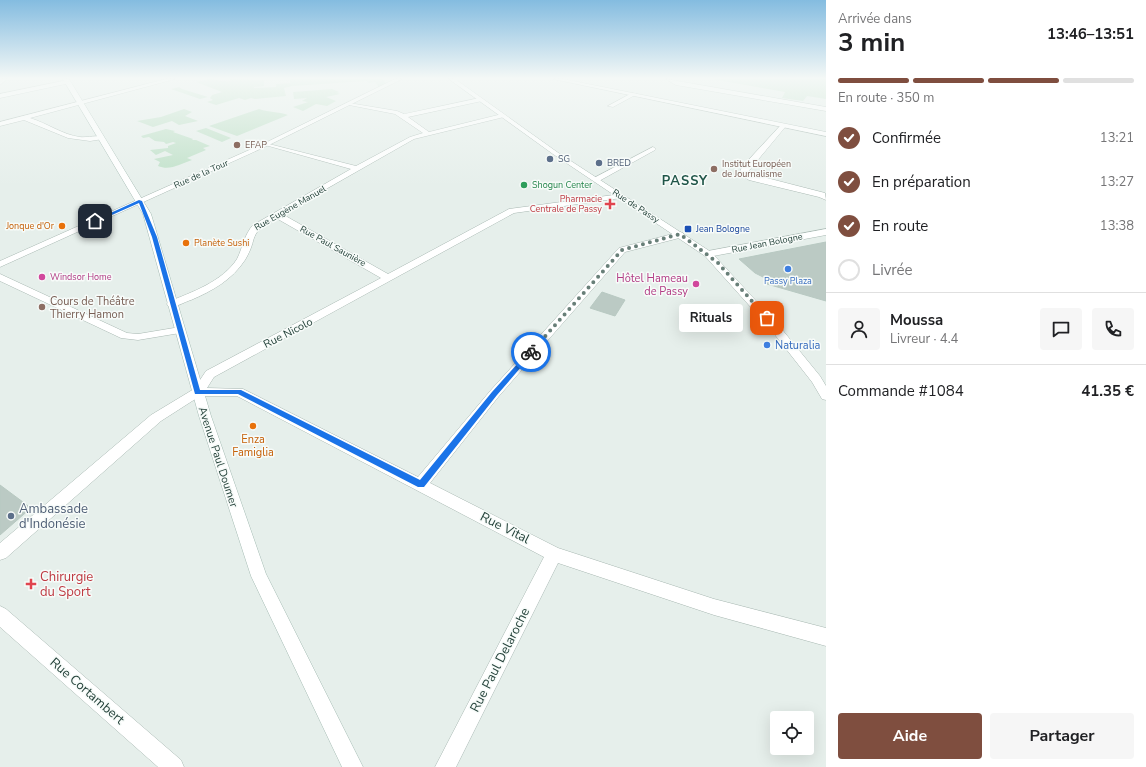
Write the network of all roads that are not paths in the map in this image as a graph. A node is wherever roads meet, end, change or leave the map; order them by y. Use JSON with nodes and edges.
{"nodes":[{"id":1,"x":38,"y":115,"type":"edge"},
{"id":2,"x":87,"y":115,"type":"edge"},
{"id":3,"x":328,"y":115,"type":"edge"},
{"id":4,"x":409,"y":115,"type":"edge"},
{"id":5,"x":731,"y":115,"type":"edge"},
{"id":6,"x":403,"y":116,"type":"joint"},
{"id":7,"x":502,"y":116,"type":"joint"},
{"id":8,"x":25,"y":118,"type":"junction"},
{"id":9,"x":0,"y":124,"type":"edge"},
{"id":10,"x":783,"y":126,"type":"junction"},
{"id":11,"x":428,"y":134,"type":"junction"},
{"id":12,"x":826,"y":134,"type":"edge"},
{"id":13,"x":101,"y":138,"type":"junction"},
{"id":14,"x":267,"y":144,"type":"junction"},
{"id":15,"x":653,"y":149,"type":"dead end"},
{"id":16,"x":358,"y":169,"type":"junction"},
{"id":17,"x":596,"y":180,"type":"junction"},
{"id":18,"x":621,"y":196,"type":"junction"},
{"id":19,"x":825,"y":196,"type":"edge"},
{"id":20,"x":140,"y":201,"type":"junction"},
{"id":21,"x":277,"y":215,"type":"junction"},
{"id":22,"x":826,"y":232,"type":"edge"},
{"id":23,"x":680,"y":234,"type":"junction"},
{"id":24,"x":708,"y":254,"type":"junction"},
{"id":25,"x":0,"y":264,"type":"edge"},
{"id":26,"x":0,"y":277,"type":"edge"},
{"id":27,"x":388,"y":278,"type":"junction"},
{"id":28,"x":172,"y":304,"type":"junction"},
{"id":29,"x":180,"y":330,"type":"junction"},
{"id":30,"x":198,"y":392,"type":"junction"},
{"id":31,"x":826,"y":396,"type":"edge"},
{"id":32,"x":421,"y":484,"type":"junction"},
{"id":33,"x":0,"y":552,"type":"edge"},
{"id":34,"x":554,"y":554,"type":"junction"},
{"id":35,"x":0,"y":615,"type":"edge"},
{"id":36,"x":826,"y":637,"type":"edge"},
{"id":37,"x":174,"y":767,"type":"edge"},
{"id":38,"x":353,"y":767,"type":"edge"},
{"id":39,"x":445,"y":767,"type":"edge"}],
"edges":[{"from":1,"to":8,"type":"street"},
{"from":2,"to":13,"type":"street","name":"Avenue Paul Doumer"},
{"from":3,"to":14,"type":"street","name":"Rue de la Tour"},
{"from":4,"to":6,"type":"street"},
{"from":5,"to":10,"type":"street"},
{"from":6,"to":11,"type":"street"},
{"from":7,"to":11,"type":"street","name":"Rue Eugène Manuel"},
{"from":7,"to":17,"type":"street","name":"Rue de Passy"},
{"from":8,"to":9,"type":"street"},
{"from":8,"to":13,"type":"street"},
{"from":10,"to":12,"type":"street"},
{"from":10,"to":19,"type":"street"},
{"from":11,"to":16,"type":"street","name":"Rue Eugène Manuel"},
{"from":13,"to":20,"type":"street","name":"Avenue Paul Doumer"},
{"from":14,"to":16,"type":"street"},
{"from":14,"to":20,"type":"street","name":"Rue de la Tour"},
{"from":15,"to":17,"type":"street"},
{"from":16,"to":21,"type":"street","name":"Rue Eugène Manuel"},
{"from":17,"to":18,"type":"street","name":"Rue de Passy"},
{"from":18,"to":23,"type":"street","name":"Rue de Passy"},
{"from":18,"to":27,"type":"street","name":"Rue Nicolo"},
{"from":20,"to":25,"type":"street","name":"Rue de la Tour"},
{"from":20,"to":28,"type":"street","name":"Avenue Paul Doumer"},
{"from":21,"to":27,"type":"street","name":"Rue Paul Saunière"},
{"from":21,"to":28,"type":"street","name":"Rue Eugène Manuel"},
{"from":22,"to":24,"type":"street","name":"Rue Jean Bologne"},
{"from":23,"to":24,"type":"street","name":"Rue de Passy"},
{"from":23,"to":32,"type":"street"},
{"from":24,"to":31,"type":"street","name":"Rue de Passy"},
{"from":26,"to":29,"type":"street"},
{"from":27,"to":30,"type":"street","name":"Rue Nicolo"},
{"from":28,"to":29,"type":"street","name":"Avenue Paul Doumer"},
{"from":29,"to":30,"type":"street","name":"Avenue Paul Doumer"},
{"from":30,"to":32,"type":"street","name":"Rue Vital"},
{"from":30,"to":33,"type":"street","name":"Rue Nicolo"},
{"from":30,"to":38,"type":"street","name":"Avenue Paul Doumer"},
{"from":32,"to":34,"type":"street","name":"Rue Vital"},
{"from":34,"to":36,"type":"street","name":"Rue Vital"},
{"from":34,"to":39,"type":"street","name":"Rue Paul Delaroche"},
{"from":35,"to":37,"type":"street","name":"Rue Cortambert"}]}
